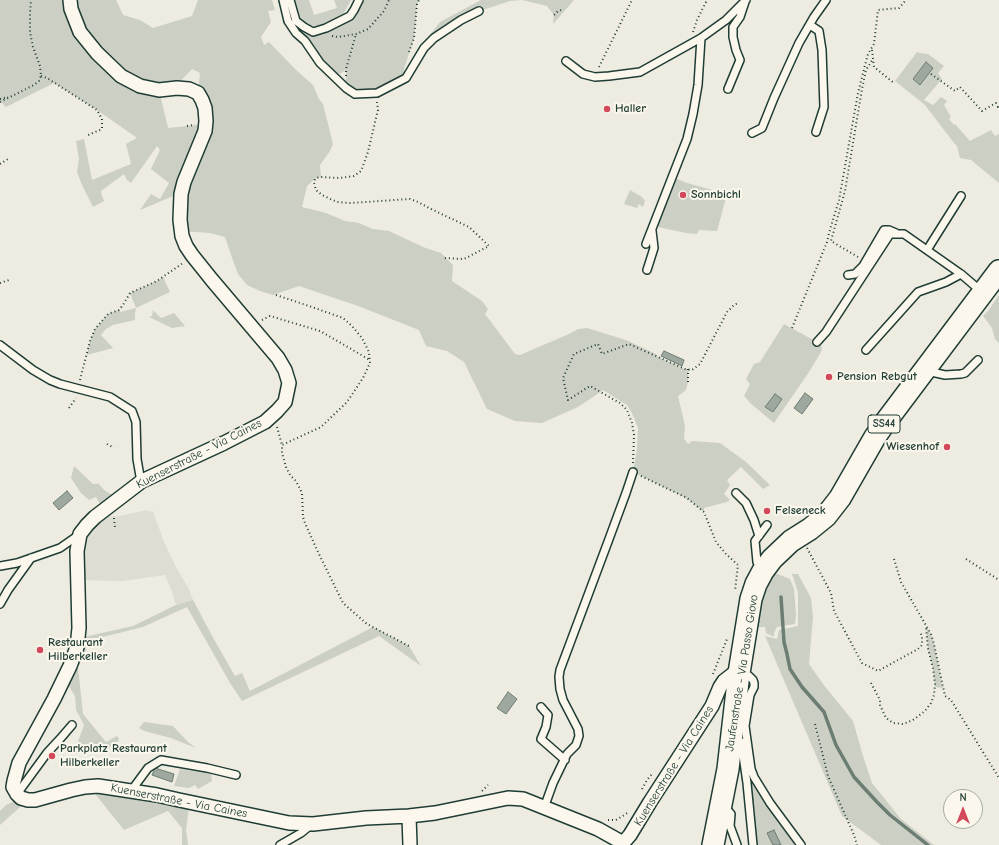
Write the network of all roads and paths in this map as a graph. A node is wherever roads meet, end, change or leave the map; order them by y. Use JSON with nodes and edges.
{"nodes":[{"id":1,"x":31,"y":0,"type":"edge"},
{"id":2,"x":70,"y":0,"type":"edge"},
{"id":3,"x":283,"y":0,"type":"edge"},
{"id":4,"x":290,"y":0,"type":"edge"},
{"id":5,"x":359,"y":0,"type":"edge"},
{"id":6,"x":389,"y":0,"type":"edge"},
{"id":7,"x":418,"y":0,"type":"edge"},
{"id":8,"x":632,"y":0,"type":"edge"},
{"id":9,"x":707,"y":0,"type":"edge"},
{"id":10,"x":746,"y":0,"type":"edge"},
{"id":11,"x":826,"y":0,"type":"edge"},
{"id":12,"x":906,"y":0,"type":"edge"},
{"id":13,"x":561,"y":10,"type":"dead end"},
{"id":14,"x":479,"y":11,"type":"dead end"},
{"id":15,"x":554,"y":15,"type":"dead end"},
{"id":16,"x":810,"y":25,"type":"junction"},
{"id":17,"x":701,"y":38,"type":"junction"},
{"id":18,"x":689,"y":44,"type":"junction"},
{"id":19,"x":872,"y":48,"type":"junction"},
{"id":20,"x":873,"y":60,"type":"junction"},
{"id":21,"x":566,"y":61,"type":"dead end"},
{"id":22,"x":931,"y":74,"type":"dead end"},
{"id":23,"x":41,"y":76,"type":"junction"},
{"id":24,"x":596,"y":77,"type":"junction"},
{"id":25,"x":406,"y":78,"type":"junction"},
{"id":26,"x":894,"y":83,"type":"dead end"},
{"id":27,"x":346,"y":88,"type":"junction"},
{"id":28,"x":728,"y":89,"type":"dead end"},
{"id":29,"x":377,"y":93,"type":"junction"},
{"id":30,"x":12,"y":96,"type":"junction"},
{"id":31,"x":0,"y":99,"type":"edge"},
{"id":32,"x":0,"y":102,"type":"edge"},
{"id":33,"x":999,"y":106,"type":"edge"},
{"id":34,"x":816,"y":132,"type":"dead end"},
{"id":35,"x":752,"y":133,"type":"dead end"},
{"id":36,"x":86,"y":136,"type":"dead end"},
{"id":37,"x":8,"y":159,"type":"dead end"},
{"id":38,"x":0,"y":164,"type":"edge"},
{"id":39,"x":961,"y":196,"type":"dead end"},
{"id":40,"x":652,"y":229,"type":"junction"},
{"id":41,"x":898,"y":234,"type":"junction"},
{"id":42,"x":646,"y":244,"type":"dead end"},
{"id":43,"x":927,"y":250,"type":"junction"},
{"id":44,"x":443,"y":258,"type":"dead end"},
{"id":45,"x":866,"y":261,"type":"junction"},
{"id":46,"x":183,"y":262,"type":"dead end"},
{"id":47,"x":647,"y":270,"type":"dead end"},
{"id":48,"x":999,"y":271,"type":"edge"},
{"id":49,"x":961,"y":274,"type":"junction"},
{"id":50,"x":848,"y":275,"type":"dead end"},
{"id":51,"x":9,"y":280,"type":"dead end"},
{"id":52,"x":0,"y":283,"type":"edge"},
{"id":53,"x":983,"y":293,"type":"junction"},
{"id":54,"x":276,"y":295,"type":"dead end"},
{"id":55,"x":738,"y":302,"type":"dead end"},
{"id":56,"x":792,"y":328,"type":"dead end"},
{"id":57,"x":256,"y":332,"type":"junction"},
{"id":58,"x":817,"y":342,"type":"dead end"},
{"id":59,"x":0,"y":345,"type":"edge"},
{"id":60,"x":866,"y":350,"type":"dead end"},
{"id":61,"x":370,"y":360,"type":"junction"},
{"id":62,"x":978,"y":360,"type":"dead end"},
{"id":63,"x":688,"y":369,"type":"junction"},
{"id":64,"x":925,"y":371,"type":"junction"},
{"id":65,"x":688,"y":382,"type":"dead end"},
{"id":66,"x":78,"y":388,"type":"junction"},
{"id":67,"x":107,"y":444,"type":"dead end"},
{"id":68,"x":114,"y":448,"type":"dead end"},
{"id":69,"x":633,"y":472,"type":"junction"},
{"id":70,"x":140,"y":482,"type":"junction"},
{"id":71,"x":736,"y":493,"type":"dead end"},
{"id":72,"x":113,"y":513,"type":"dead end"},
{"id":73,"x":767,"y":525,"type":"dead end"},
{"id":74,"x":115,"y":528,"type":"dead end"},
{"id":75,"x":80,"y":534,"type":"junction"},
{"id":76,"x":759,"y":536,"type":"junction"},
{"id":77,"x":806,"y":547,"type":"dead end"},
{"id":78,"x":31,"y":558,"type":"junction"},
{"id":79,"x":894,"y":559,"type":"dead end"},
{"id":80,"x":966,"y":559,"type":"dead end"},
{"id":81,"x":0,"y":566,"type":"edge"},
{"id":82,"x":763,"y":571,"type":"junction"},
{"id":83,"x":999,"y":580,"type":"edge"},
{"id":84,"x":735,"y":594,"type":"dead end"},
{"id":85,"x":0,"y":604,"type":"edge"},
{"id":86,"x":926,"y":626,"type":"junction"},
{"id":87,"x":920,"y":632,"type":"dead end"},
{"id":88,"x":728,"y":637,"type":"dead end"},
{"id":89,"x":409,"y":646,"type":"dead end"},
{"id":90,"x":739,"y":673,"type":"junction"},
{"id":91,"x":711,"y":679,"type":"dead end"},
{"id":92,"x":871,"y":683,"type":"dead end"},
{"id":93,"x":541,"y":707,"type":"dead end"},
{"id":94,"x":815,"y":724,"type":"dead end"},
{"id":95,"x":72,"y":725,"type":"dead end"},
{"id":96,"x":745,"y":726,"type":"junction"},
{"id":97,"x":565,"y":760,"type":"junction"},
{"id":98,"x":656,"y":768,"type":"dead end"},
{"id":99,"x":236,"y":776,"type":"dead end"},
{"id":100,"x":999,"y":778,"type":"edge"},
{"id":101,"x":132,"y":791,"type":"junction"},
{"id":102,"x":640,"y":793,"type":"dead end"},
{"id":103,"x":16,"y":794,"type":"junction"},
{"id":104,"x":721,"y":803,"type":"junction"},
{"id":105,"x":544,"y":808,"type":"junction"},
{"id":106,"x":630,"y":811,"type":"dead end"},
{"id":107,"x":409,"y":816,"type":"junction"},
{"id":108,"x":602,"y":820,"type":"dead end"},
{"id":109,"x":313,"y":824,"type":"junction"},
{"id":110,"x":623,"y":844,"type":"edge"},
{"id":111,"x":280,"y":845,"type":"edge"},
{"id":112,"x":410,"y":845,"type":"edge"},
{"id":113,"x":714,"y":845,"type":"edge"},
{"id":114,"x":737,"y":845,"type":"edge"},
{"id":115,"x":753,"y":845,"type":"edge"},
{"id":116,"x":801,"y":845,"type":"edge"},
{"id":117,"x":857,"y":845,"type":"edge"}],
"edges":[{"from":1,"to":23,"type":"path"},
{"from":2,"to":57,"type":"street","name":"Kuenserstraße - Via Caines"},
{"from":3,"to":27,"type":"lane"},
{"from":4,"to":5,"type":"lane"},
{"from":6,"to":27,"type":"path"},
{"from":7,"to":25,"type":"path"},
{"from":8,"to":24,"type":"path"},
{"from":9,"to":18,"type":"path"},
{"from":10,"to":17,"type":"lane"},
{"from":10,"to":28,"type":"lane"},
{"from":11,"to":16,"type":"lane"},
{"from":12,"to":19,"type":"path"},
{"from":13,"to":15,"type":"path"},
{"from":14,"to":25,"type":"lane"},
{"from":16,"to":34,"type":"lane"},
{"from":16,"to":35,"type":"lane"},
{"from":17,"to":18,"type":"lane"},
{"from":17,"to":40,"type":"lane"},
{"from":18,"to":24,"type":"lane"},
{"from":19,"to":20,"type":"path"},
{"from":19,"to":56,"type":"path"},
{"from":20,"to":26,"type":"path"},
{"from":20,"to":45,"type":"path"},
{"from":21,"to":24,"type":"lane"},
{"from":22,"to":33,"type":"path"},
{"from":23,"to":30,"type":"path"},
{"from":23,"to":36,"type":"path"},
{"from":25,"to":29,"type":"lane"},
{"from":27,"to":29,"type":"lane"},
{"from":29,"to":44,"type":"path"},
{"from":30,"to":31,"type":"path"},
{"from":30,"to":32,"type":"path"},
{"from":37,"to":38,"type":"path"},
{"from":39,"to":43,"type":"lane"},
{"from":40,"to":42,"type":"lane"},
{"from":40,"to":47,"type":"lane"},
{"from":41,"to":43,"type":"lane"},
{"from":41,"to":45,"type":"lane"},
{"from":41,"to":58,"type":"lane"},
{"from":43,"to":49,"type":"lane"},
{"from":45,"to":50,"type":"lane"},
{"from":46,"to":66,"type":"path"},
{"from":48,"to":53,"type":"main road","name":"Jaufenstraße - Via Passo Giovo","number":"SS44"},
{"from":49,"to":53,"type":"lane"},
{"from":49,"to":60,"type":"lane"},
{"from":51,"to":52,"type":"path"},
{"from":53,"to":64,"type":"main road","name":"Jaufenstraße - Via Passo Giovo","number":"SS44"},
{"from":54,"to":61,"type":"path"},
{"from":55,"to":63,"type":"path"},
{"from":57,"to":61,"type":"path"},
{"from":57,"to":70,"type":"street","name":"Kuenserstraße - Via Caines"},
{"from":59,"to":66,"type":"lane"},
{"from":61,"to":89,"type":"path"},
{"from":62,"to":64,"type":"lane"},
{"from":63,"to":65,"type":"path"},
{"from":63,"to":69,"type":"path"},
{"from":64,"to":82,"type":"main road","name":"Jaufenstraße - Via Passo Giovo","number":"SS44"},
{"from":66,"to":70,"type":"lane"},
{"from":67,"to":68,"type":"path"},
{"from":69,"to":84,"type":"path"},
{"from":69,"to":97,"type":"lane"},
{"from":70,"to":75,"type":"street","name":"Kuenserstraße - Via Caines"},
{"from":71,"to":76,"type":"lane"},
{"from":72,"to":74,"type":"path"},
{"from":73,"to":76,"type":"lane"},
{"from":75,"to":78,"type":"lane"},
{"from":75,"to":103,"type":"street"},
{"from":76,"to":82,"type":"lane"},
{"from":77,"to":87,"type":"path"},
{"from":78,"to":81,"type":"lane"},
{"from":78,"to":85,"type":"lane"},
{"from":79,"to":86,"type":"path"},
{"from":80,"to":83,"type":"path"},
{"from":82,"to":90,"type":"main road","name":"Jaufenstraße - Via Passo Giovo","number":"SS44"},
{"from":86,"to":92,"type":"path"},
{"from":86,"to":100,"type":"path"},
{"from":88,"to":91,"type":"path"},
{"from":90,"to":96,"type":"lane"},
{"from":90,"to":104,"type":"main road","name":"Jaufenstraße - Via Passo Giovo","number":"SS44"},
{"from":90,"to":110,"type":"street","name":"Kuenserstraße - Via Caines"},
{"from":93,"to":97,"type":"lane"},
{"from":94,"to":117,"type":"path"},
{"from":95,"to":103,"type":"lane"},
{"from":96,"to":115,"type":"lane"},
{"from":96,"to":116,"type":"lane"},
{"from":97,"to":105,"type":"lane"},
{"from":98,"to":102,"type":"path"},
{"from":99,"to":101,"type":"lane"},
{"from":101,"to":103,"type":"street","name":"Kuenserstraße - Via Caines"},
{"from":101,"to":109,"type":"street","name":"Kuenserstraße - Via Caines"},
{"from":104,"to":113,"type":"main road","name":"Jaufenstraße - Via Passo Giovo","number":"SS44"},
{"from":104,"to":114,"type":"lane"},
{"from":105,"to":107,"type":"street","name":"Kuenserstraße - Via Caines"},
{"from":105,"to":110,"type":"street","name":"Kuenserstraße - Via Caines"},
{"from":106,"to":108,"type":"path"},
{"from":107,"to":109,"type":"street","name":"Kuenserstraße - Via Caines"},
{"from":107,"to":112,"type":"street"},
{"from":109,"to":111,"type":"lane"}]}
